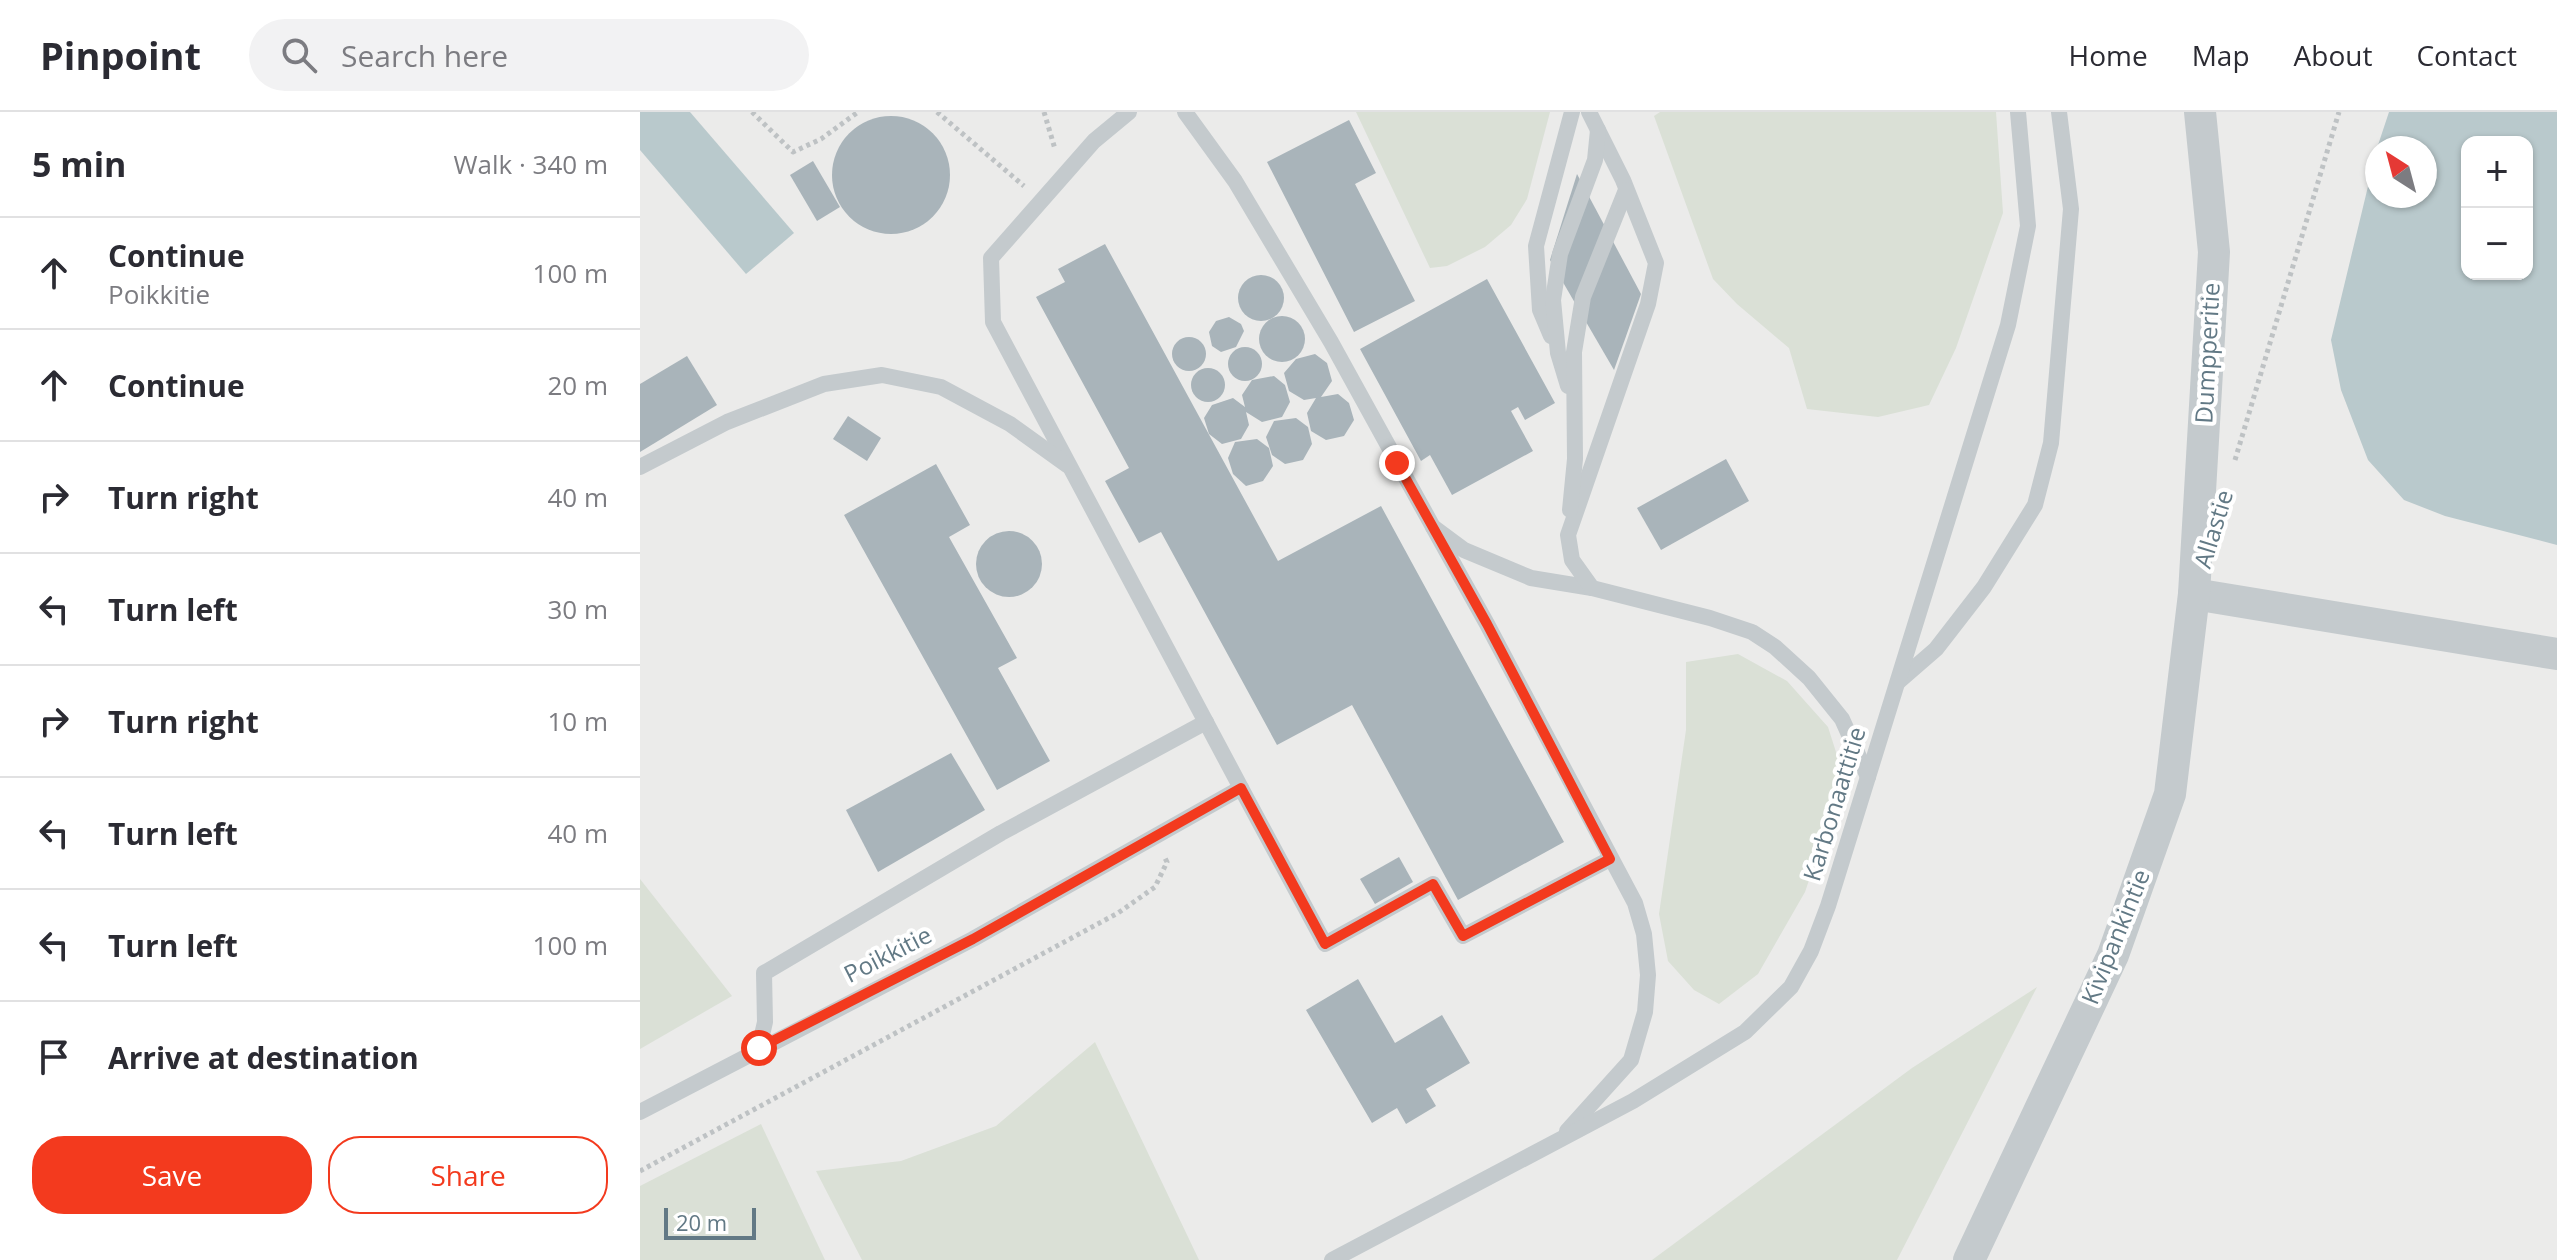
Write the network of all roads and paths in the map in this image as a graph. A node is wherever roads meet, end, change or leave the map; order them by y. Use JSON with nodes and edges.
{"nodes":[{"id":1,"x":752,"y":112,"type":"edge"},
{"id":2,"x":858,"y":112,"type":"edge"},
{"id":3,"x":937,"y":112,"type":"edge"},
{"id":4,"x":1044,"y":112,"type":"edge"},
{"id":5,"x":1129,"y":112,"type":"edge"},
{"id":6,"x":1185,"y":112,"type":"edge"},
{"id":7,"x":1572,"y":112,"type":"edge"},
{"id":8,"x":1589,"y":112,"type":"edge"},
{"id":9,"x":2018,"y":112,"type":"edge"},
{"id":10,"x":2059,"y":112,"type":"edge"},
{"id":11,"x":2200,"y":112,"type":"edge"},
{"id":12,"x":2339,"y":112,"type":"edge"},
{"id":13,"x":1598,"y":130,"type":"junction"},
{"id":14,"x":1063,"y":175,"type":"junction"},
{"id":15,"x":1626,"y":190,"type":"junction"},
{"id":16,"x":1041,"y":200,"type":"junction"},
{"id":17,"x":1558,"y":353,"type":"junction"},
{"id":18,"x":1574,"y":407,"type":"junction"},
{"id":19,"x":640,"y":467,"type":"edge"},
{"id":20,"x":1072,"y":469,"type":"junction"},
{"id":21,"x":2230,"y":474,"type":"dead end"},
{"id":22,"x":1433,"y":527,"type":"junction"},
{"id":23,"x":1568,"y":535,"type":"junction"},
{"id":24,"x":1592,"y":588,"type":"junction"},
{"id":25,"x":2194,"y":594,"type":"junction"},
{"id":26,"x":2557,"y":654,"type":"edge"},
{"id":27,"x":1897,"y":683,"type":"junction"},
{"id":28,"x":1206,"y":722,"type":"junction"},
{"id":29,"x":1868,"y":777,"type":"junction"},
{"id":30,"x":1241,"y":788,"type":"junction"},
{"id":31,"x":1155,"y":836,"type":"junction"},
{"id":32,"x":1610,"y":859,"type":"junction"},
{"id":33,"x":759,"y":1048,"type":"junction"},
{"id":34,"x":640,"y":1112,"type":"edge"},
{"id":35,"x":1559,"y":1140,"type":"junction"},
{"id":36,"x":640,"y":1171,"type":"edge"},
{"id":37,"x":1332,"y":1260,"type":"edge"},
{"id":38,"x":1969,"y":1260,"type":"edge"}],
"edges":[{"from":1,"to":2,"type":"path"},
{"from":3,"to":16,"type":"path"},
{"from":4,"to":14,"type":"path"},
{"from":5,"to":14,"type":"lane"},
{"from":6,"to":22,"type":"lane"},
{"from":7,"to":17,"type":"lane"},
{"from":8,"to":13,"type":"lane"},
{"from":9,"to":27,"type":"lane","name":"Karbonaattitie"},
{"from":10,"to":27,"type":"lane"},
{"from":11,"to":25,"type":"street","name":"Dumpperitie"},
{"from":12,"to":21,"type":"path","name":"Allastie"},
{"from":13,"to":15,"type":"lane"},
{"from":13,"to":17,"type":"lane"},
{"from":14,"to":16,"type":"lane"},
{"from":15,"to":18,"type":"lane"},
{"from":15,"to":23,"type":"lane"},
{"from":16,"to":20,"type":"lane"},
{"from":17,"to":18,"type":"lane"},
{"from":18,"to":23,"type":"lane"},
{"from":19,"to":20,"type":"lane"},
{"from":20,"to":28,"type":"lane"},
{"from":22,"to":24,"type":"lane"},
{"from":22,"to":32,"type":"lane"},
{"from":23,"to":24,"type":"lane"},
{"from":24,"to":29,"type":"lane"},
{"from":25,"to":26,"type":"street","name":"Allastie"},
{"from":25,"to":38,"type":"street","name":"Kivipankintie"},
{"from":27,"to":29,"type":"lane","name":"Karbonaattitie"},
{"from":28,"to":30,"type":"lane"},
{"from":28,"to":33,"type":"lane"},
{"from":29,"to":35,"type":"lane","name":"Karbonaattitie"},
{"from":30,"to":31,"type":"lane","name":"Poikkitie"},
{"from":30,"to":32,"type":"lane"},
{"from":31,"to":33,"type":"lane","name":"Poikkitie"},
{"from":31,"to":36,"type":"path"},
{"from":32,"to":35,"type":"lane"},
{"from":33,"to":34,"type":"lane","name":"Poikkitie"},
{"from":35,"to":37,"type":"lane","name":"Karbonaattitie"}]}
